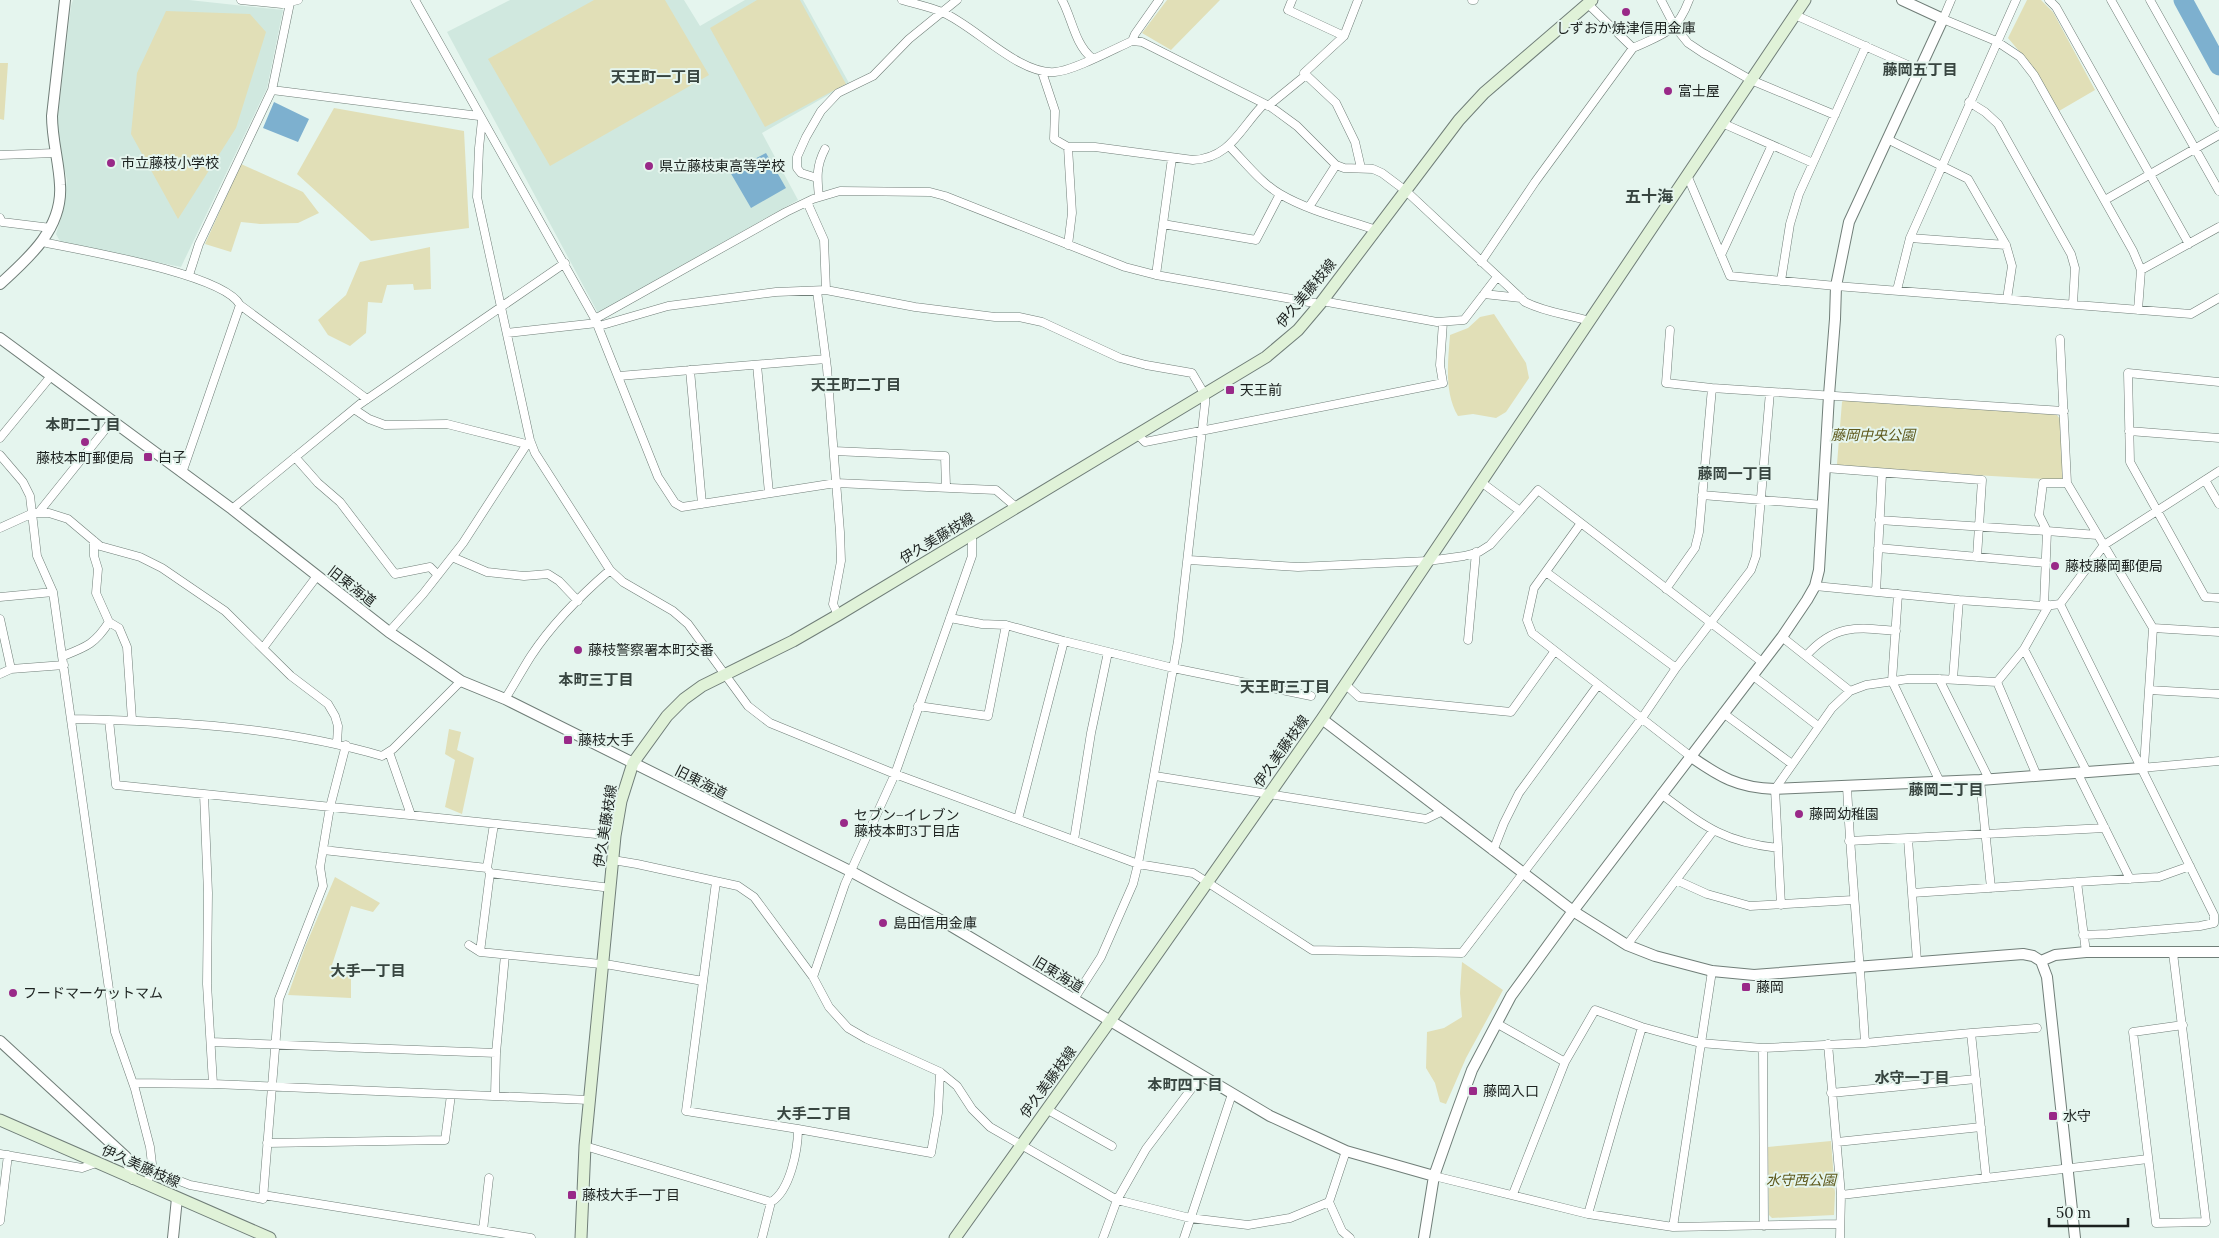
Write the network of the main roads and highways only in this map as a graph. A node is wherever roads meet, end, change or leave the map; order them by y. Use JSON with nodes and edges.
{"nodes":[{"id":1,"x":1805,"y":0,"type":"edge"},
{"id":2,"x":1590,"y":2,"type":"edge"},
{"id":3,"x":0,"y":1120,"type":"edge"},
{"id":4,"x":270,"y":1238,"type":"edge"},
{"id":5,"x":581,"y":1238,"type":"edge"},
{"id":6,"x":955,"y":1238,"type":"edge"}],
"edges":[{"from":1,"to":6,"type":"main road","name":"伊久美藤枝線"},
{"from":2,"to":5,"type":"main road","name":"伊久美藤枝線"},
{"from":3,"to":4,"type":"main road","name":"伊久美藤枝線"}]}
